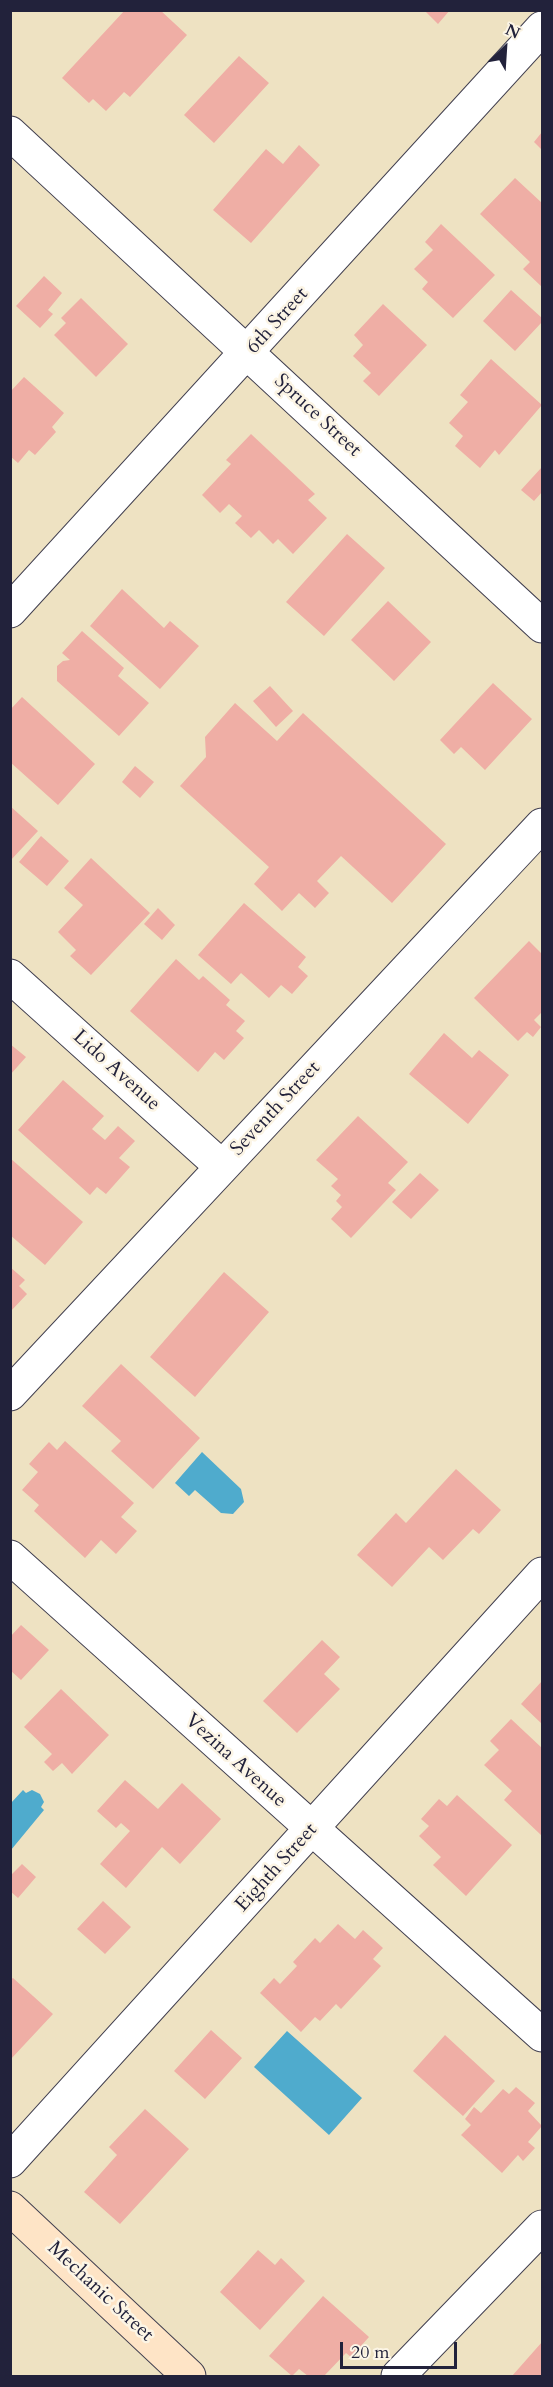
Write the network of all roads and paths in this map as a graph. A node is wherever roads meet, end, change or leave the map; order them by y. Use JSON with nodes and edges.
{"nodes":[{"id":1,"x":543,"y":28,"type":"edge"},
{"id":2,"x":10,"y":133,"type":"edge"},
{"id":3,"x":249,"y":353,"type":"junction"},
{"id":4,"x":10,"y":611,"type":"edge"},
{"id":5,"x":543,"y":626,"type":"edge"},
{"id":6,"x":543,"y":825,"type":"edge"},
{"id":7,"x":10,"y":976,"type":"edge"},
{"id":8,"x":222,"y":1167,"type":"junction"},
{"id":9,"x":10,"y":1394,"type":"edge"},
{"id":10,"x":10,"y":1557,"type":"edge"},
{"id":11,"x":543,"y":1574,"type":"edge"},
{"id":12,"x":312,"y":1830,"type":"junction"},
{"id":13,"x":543,"y":2035,"type":"edge"},
{"id":14,"x":10,"y":2161,"type":"edge"},
{"id":15,"x":17,"y":2226,"type":"edge"},
{"id":16,"x":543,"y":2228,"type":"edge"},
{"id":17,"x":189,"y":2376,"type":"edge"},
{"id":18,"x":398,"y":2376,"type":"edge"}],
"edges":[{"from":1,"to":3,"type":"street","name":"6th Street"},
{"from":2,"to":3,"type":"street","name":"Spruce Street"},
{"from":3,"to":4,"type":"street","name":"6th Street"},
{"from":3,"to":5,"type":"street","name":"Spruce Street"},
{"from":6,"to":8,"type":"street","name":"Seventh Street"},
{"from":7,"to":8,"type":"street","name":"Lido Avenue"},
{"from":8,"to":9,"type":"street","name":"Seventh Street"},
{"from":10,"to":12,"type":"street","name":"Vezina Avenue"},
{"from":11,"to":12,"type":"street","name":"Eighth Street"},
{"from":12,"to":13,"type":"street","name":"Vezina Avenue"},
{"from":12,"to":14,"type":"street","name":"Eighth Street"},
{"from":15,"to":17,"type":"main road","name":"Mechanic Street"},
{"from":16,"to":18,"type":"street"}]}
